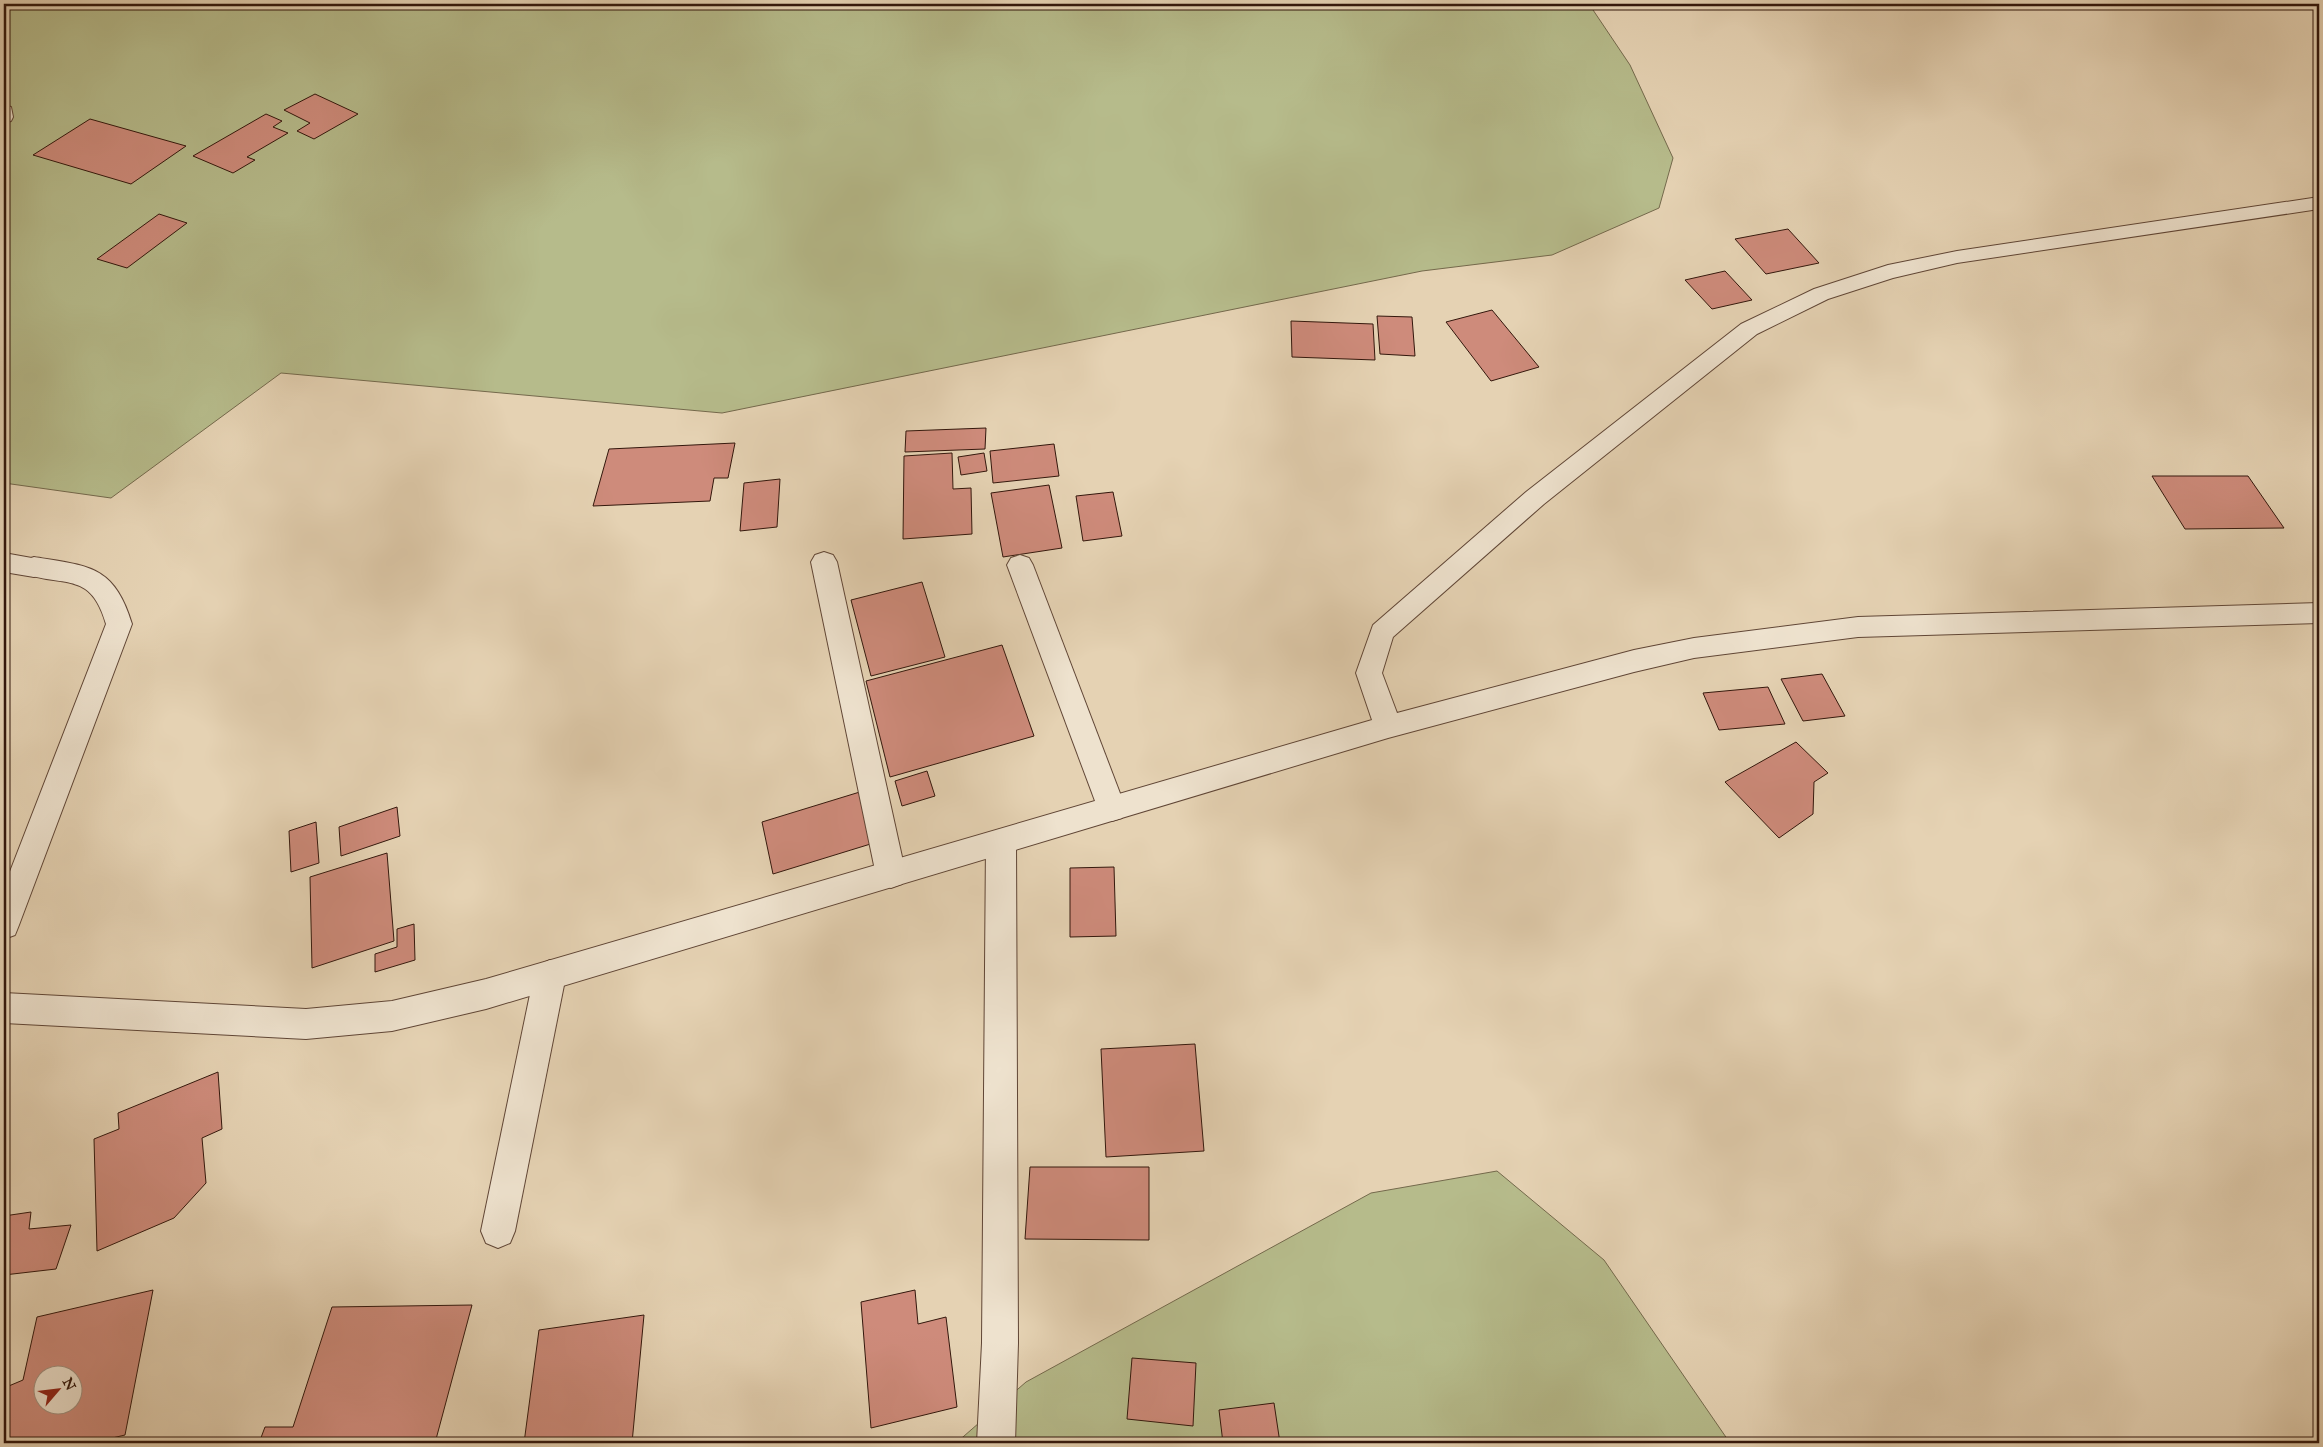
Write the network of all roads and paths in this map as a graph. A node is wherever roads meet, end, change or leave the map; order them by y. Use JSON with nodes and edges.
{"nodes":[{"id":1,"x":4,"y":111,"type":"edge"},
{"id":2,"x":4,"y":117,"type":"edge"},
{"id":3,"x":2319,"y":202,"type":"edge"},
{"id":4,"x":824,"y":562,"type":"dead end"},
{"id":5,"x":4,"y":563,"type":"edge"},
{"id":6,"x":1020,"y":565,"type":"dead end"},
{"id":7,"x":2319,"y":613,"type":"edge"},
{"id":8,"x":1388,"y":727,"type":"junction"},
{"id":9,"x":1112,"y":810,"type":"junction"},
{"id":10,"x":1001,"y":842,"type":"junction"},
{"id":11,"x":891,"y":875,"type":"junction"},
{"id":12,"x":4,"y":924,"type":"edge"},
{"id":13,"x":550,"y":975,"type":"junction"},
{"id":14,"x":4,"y":1008,"type":"edge"},
{"id":15,"x":498,"y":1231,"type":"dead end"},
{"id":16,"x":996,"y":1443,"type":"edge"}],
"edges":[{"from":1,"to":2,"type":"street"},
{"from":3,"to":8,"type":"street"},
{"from":4,"to":11,"type":"street"},
{"from":5,"to":12,"type":"street"},
{"from":6,"to":9,"type":"street"},
{"from":7,"to":8,"type":"street"},
{"from":8,"to":9,"type":"street"},
{"from":9,"to":10,"type":"street"},
{"from":10,"to":11,"type":"street"},
{"from":10,"to":16,"type":"street"},
{"from":11,"to":13,"type":"street"},
{"from":13,"to":14,"type":"street"},
{"from":13,"to":15,"type":"street"}]}
